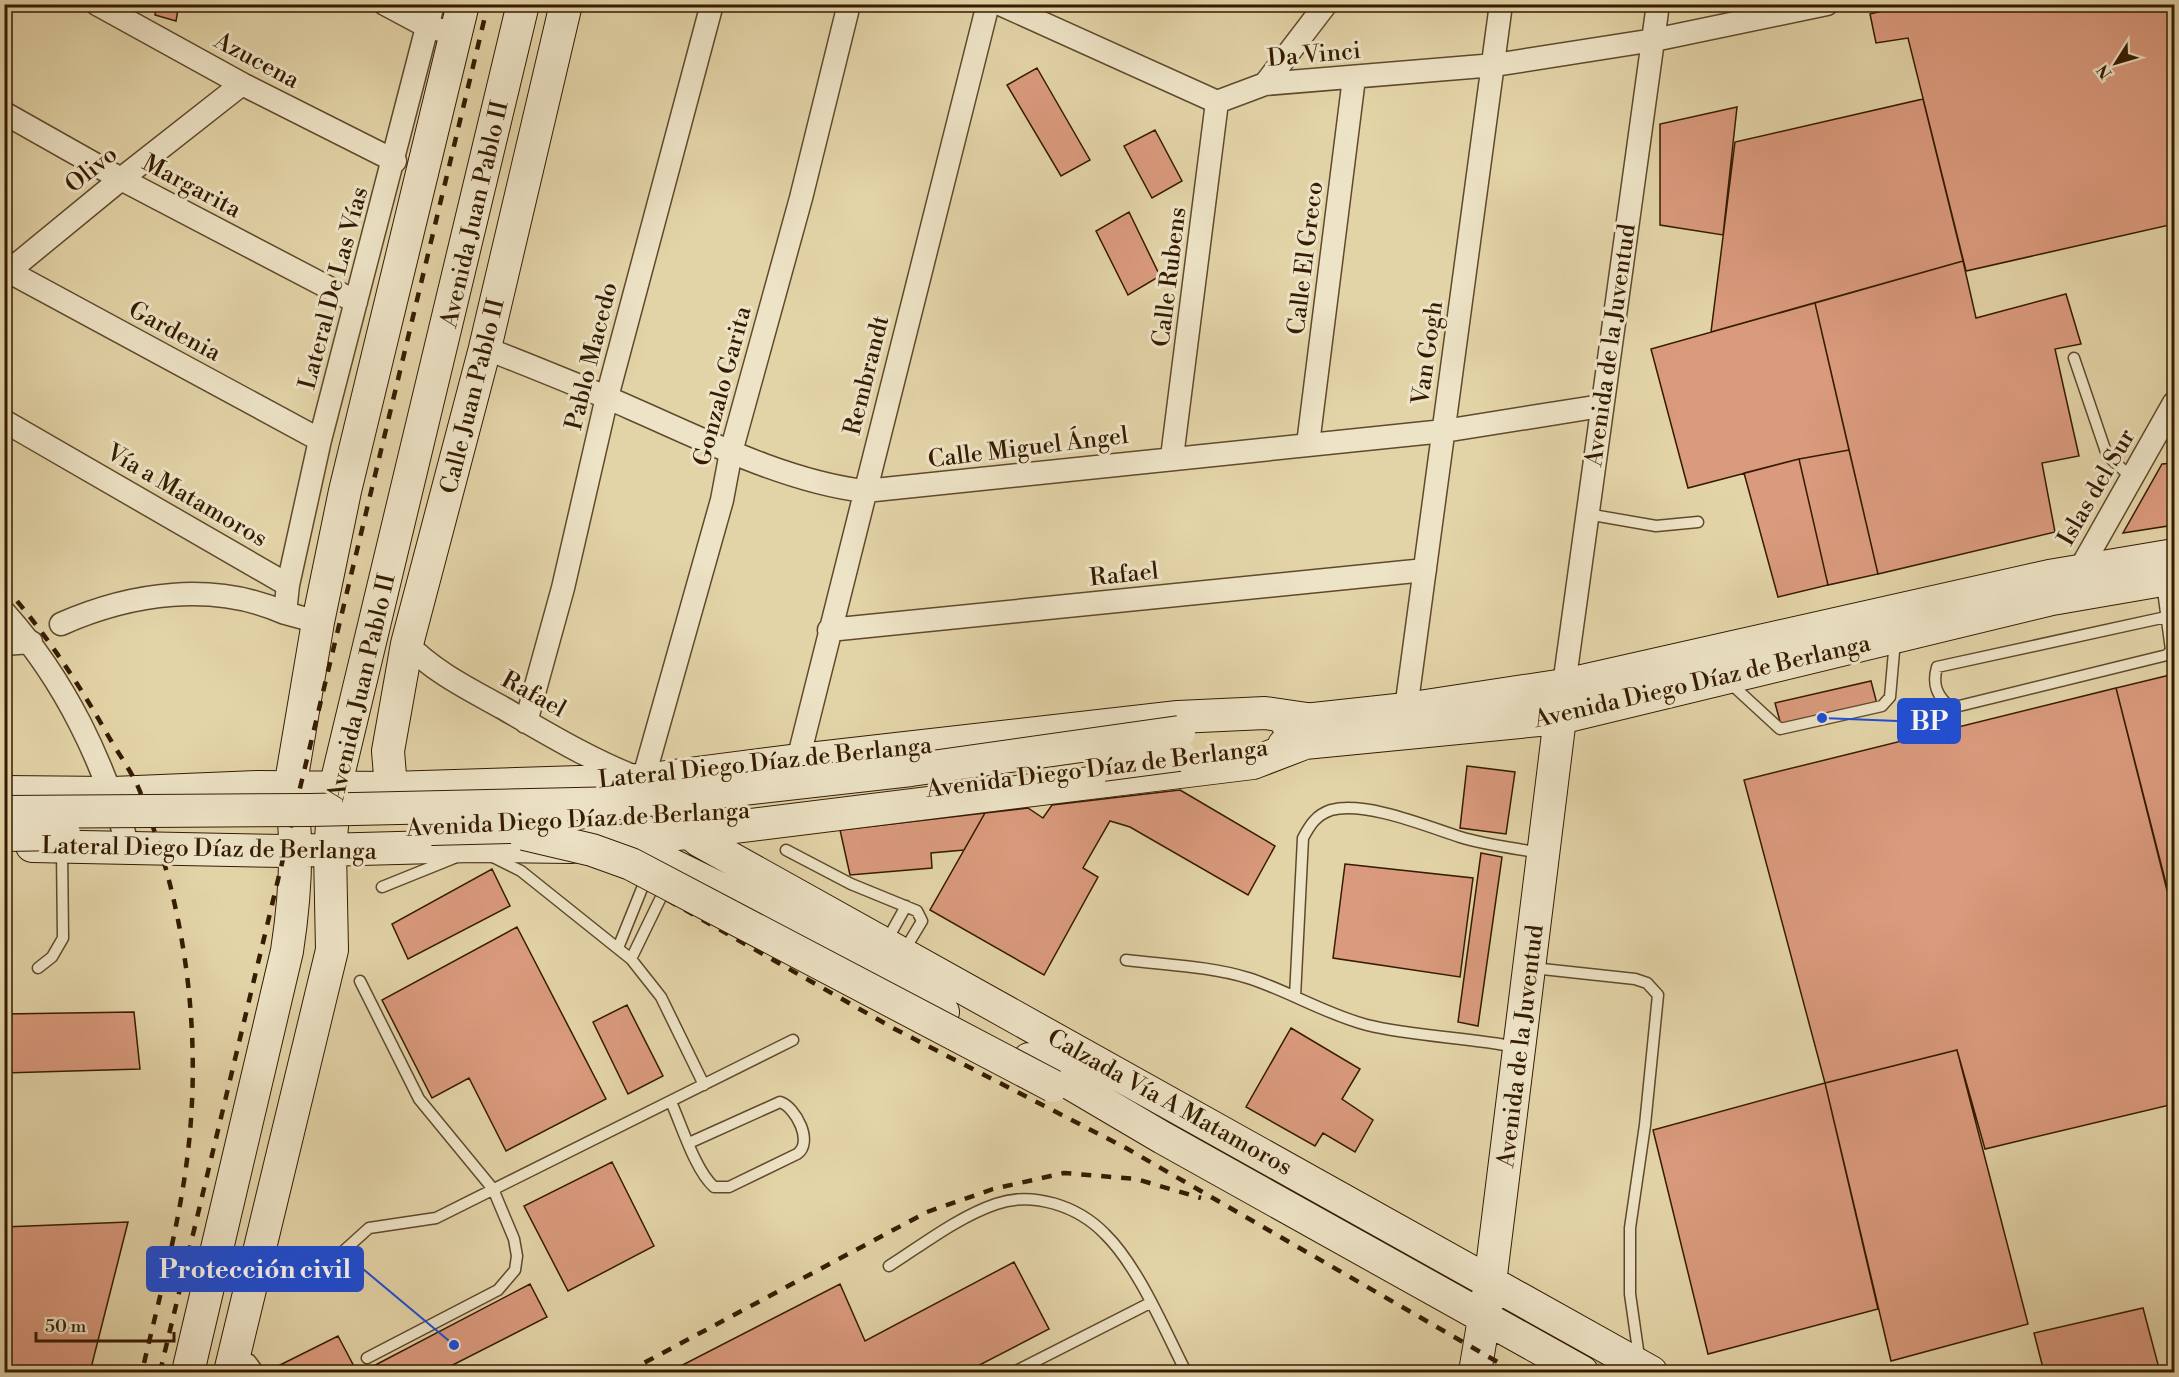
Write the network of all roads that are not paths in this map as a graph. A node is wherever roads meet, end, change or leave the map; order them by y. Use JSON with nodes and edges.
{"nodes":[{"id":1,"x":97,"y":4,"type":"edge"},
{"id":2,"x":385,"y":4,"type":"edge"},
{"id":3,"x":433,"y":4,"type":"edge"},
{"id":4,"x":523,"y":4,"type":"edge"},
{"id":5,"x":566,"y":4,"type":"edge"},
{"id":6,"x":712,"y":4,"type":"edge"},
{"id":7,"x":849,"y":4,"type":"edge"},
{"id":8,"x":988,"y":4,"type":"edge"},
{"id":9,"x":1000,"y":4,"type":"edge"},
{"id":10,"x":1501,"y":4,"type":"edge"},
{"id":11,"x":1658,"y":4,"type":"edge"},
{"id":12,"x":1816,"y":6,"type":"edge"},
{"id":13,"x":1317,"y":8,"type":"edge"},
{"id":14,"x":449,"y":22,"type":"edge"},
{"id":15,"x":1654,"y":40,"type":"junction"},
{"id":16,"x":1495,"y":65,"type":"junction"},
{"id":17,"x":1354,"y":78,"type":"junction"},
{"id":18,"x":242,"y":84,"type":"junction"},
{"id":19,"x":1265,"y":84,"type":"junction"},
{"id":20,"x":1216,"y":102,"type":"junction"},
{"id":21,"x":4,"y":113,"type":"edge"},
{"id":22,"x":395,"y":160,"type":"junction"},
{"id":23,"x":121,"y":178,"type":"junction"},
{"id":24,"x":6,"y":272,"type":"edge"},
{"id":25,"x":356,"y":302,"type":"junction"},
{"id":26,"x":485,"y":348,"type":"junction"},
{"id":27,"x":2074,"y":358,"type":"dead end"},
{"id":28,"x":607,"y":397,"type":"junction"},
{"id":29,"x":2175,"y":404,"type":"edge"},
{"id":30,"x":1601,"y":406,"type":"junction"},
{"id":31,"x":4,"y":421,"type":"edge"},
{"id":32,"x":1444,"y":431,"type":"junction"},
{"id":33,"x":320,"y":441,"type":"junction"},
{"id":34,"x":1308,"y":444,"type":"junction"},
{"id":35,"x":731,"y":452,"type":"junction"},
{"id":36,"x":1172,"y":458,"type":"junction"},
{"id":37,"x":2132,"y":478,"type":"junction"},
{"id":38,"x":865,"y":491,"type":"junction"},
{"id":39,"x":407,"y":495,"type":"junction"},
{"id":40,"x":1587,"y":514,"type":"junction"},
{"id":41,"x":1698,"y":522,"type":"dead end"},
{"id":42,"x":1425,"y":570,"type":"junction"},
{"id":43,"x":2170,"y":571,"type":"edge"},
{"id":44,"x":2072,"y":584,"type":"junction"},
{"id":45,"x":288,"y":585,"type":"junction"},
{"id":46,"x":4,"y":612,"type":"edge"},
{"id":47,"x":285,"y":613,"type":"junction"},
{"id":48,"x":2166,"y":617,"type":"junction"},
{"id":49,"x":318,"y":622,"type":"junction"},
{"id":50,"x":61,"y":624,"type":"dead end"},
{"id":51,"x":828,"y":630,"type":"junction"},
{"id":52,"x":1896,"y":636,"type":"junction"},
{"id":53,"x":32,"y":642,"type":"junction"},
{"id":54,"x":4,"y":644,"type":"edge"},
{"id":55,"x":406,"y":644,"type":"junction"},
{"id":56,"x":1726,"y":678,"type":"junction"},
{"id":57,"x":1564,"y":686,"type":"junction"},
{"id":58,"x":1406,"y":709,"type":"junction"},
{"id":59,"x":1560,"y":718,"type":"junction"},
{"id":60,"x":526,"y":722,"type":"junction"},
{"id":61,"x":1306,"y":731,"type":"junction"},
{"id":62,"x":1179,"y":744,"type":"junction"},
{"id":63,"x":798,"y":760,"type":"junction"},
{"id":64,"x":736,"y":782,"type":"junction"},
{"id":65,"x":560,"y":783,"type":"junction"},
{"id":66,"x":292,"y":787,"type":"junction"},
{"id":67,"x":335,"y":788,"type":"junction"},
{"id":68,"x":649,"y":790,"type":"junction"},
{"id":69,"x":4,"y":792,"type":"edge"},
{"id":70,"x":63,"y":792,"type":"junction"},
{"id":71,"x":113,"y":793,"type":"junction"},
{"id":72,"x":471,"y":798,"type":"junction"},
{"id":73,"x":531,"y":808,"type":"dead end"},
{"id":74,"x":4,"y":812,"type":"edge"},
{"id":75,"x":388,"y":821,"type":"junction"},
{"id":76,"x":741,"y":826,"type":"junction"},
{"id":77,"x":500,"y":828,"type":"junction"},
{"id":78,"x":688,"y":832,"type":"junction"},
{"id":79,"x":4,"y":835,"type":"edge"},
{"id":80,"x":69,"y":845,"type":"junction"},
{"id":81,"x":4,"y":846,"type":"edge"},
{"id":82,"x":473,"y":846,"type":"junction"},
{"id":83,"x":572,"y":847,"type":"junction"},
{"id":84,"x":129,"y":849,"type":"junction"},
{"id":85,"x":234,"y":850,"type":"junction"},
{"id":86,"x":786,"y":850,"type":"dead end"},
{"id":87,"x":293,"y":851,"type":"junction"},
{"id":88,"x":345,"y":851,"type":"junction"},
{"id":89,"x":1543,"y":854,"type":"junction"},
{"id":90,"x":648,"y":857,"type":"junction"},
{"id":91,"x":747,"y":883,"type":"junction"},
{"id":92,"x":382,"y":887,"type":"dead end"},
{"id":93,"x":665,"y":889,"type":"junction"},
{"id":94,"x":294,"y":897,"type":"junction"},
{"id":95,"x":906,"y":906,"type":"junction"},
{"id":96,"x":618,"y":948,"type":"junction"},
{"id":97,"x":894,"y":949,"type":"junction"},
{"id":98,"x":631,"y":958,"type":"junction"},
{"id":99,"x":1126,"y":960,"type":"dead end"},
{"id":100,"x":38,"y":968,"type":"dead end"},
{"id":101,"x":1529,"y":968,"type":"junction"},
{"id":102,"x":360,"y":981,"type":"dead end"},
{"id":103,"x":1295,"y":997,"type":"junction"},
{"id":104,"x":793,"y":1040,"type":"dead end"},
{"id":105,"x":1519,"y":1048,"type":"junction"},
{"id":106,"x":704,"y":1085,"type":"junction"},
{"id":107,"x":671,"y":1102,"type":"junction"},
{"id":108,"x":1163,"y":1138,"type":"junction"},
{"id":109,"x":689,"y":1143,"type":"junction"},
{"id":110,"x":493,"y":1189,"type":"junction"},
{"id":111,"x":1377,"y":1218,"type":"junction"},
{"id":112,"x":1364,"y":1251,"type":"junction"},
{"id":113,"x":889,"y":1266,"type":"dead end"},
{"id":114,"x":317,"y":1275,"type":"dead end"},
{"id":115,"x":1490,"y":1283,"type":"junction"},
{"id":116,"x":1150,"y":1303,"type":"junction"},
{"id":117,"x":1484,"y":1319,"type":"junction"},
{"id":118,"x":367,"y":1358,"type":"dead end"},
{"id":119,"x":241,"y":1366,"type":"edge"},
{"id":120,"x":189,"y":1369,"type":"edge"},
{"id":121,"x":1014,"y":1372,"type":"edge"},
{"id":122,"x":1186,"y":1372,"type":"edge"},
{"id":123,"x":1475,"y":1372,"type":"edge"},
{"id":124,"x":1581,"y":1372,"type":"edge"},
{"id":125,"x":1647,"y":1372,"type":"edge"}],
"edges":[{"from":1,"to":18,"type":"street","name":"Azucena"},
{"from":2,"to":14,"type":"street"},
{"from":3,"to":14,"type":"street","name":"Lateral De Las Vías"},
{"from":4,"to":39,"type":"main road","name":"Avenida Juan Pablo II"},
{"from":5,"to":26,"type":"main road","name":"Calle Juan Pablo II"},
{"from":6,"to":28,"type":"street","name":"Pablo Macedo"},
{"from":7,"to":35,"type":"street","name":"Gonzalo Garita"},
{"from":8,"to":38,"type":"street","name":"Rembrandt"},
{"from":9,"to":20,"type":"street"},
{"from":10,"to":16,"type":"street","name":"Van Gogh"},
{"from":11,"to":15,"type":"street","name":"Avenida de la Juventud"},
{"from":12,"to":15,"type":"street","name":"Da Vinci"},
{"from":13,"to":19,"type":"street"},
{"from":14,"to":22,"type":"street","name":"Lateral De Las Vías"},
{"from":14,"to":49,"type":"main road","name":"Avenida Juan Pablo II"},
{"from":15,"to":16,"type":"street","name":"Da Vinci"},
{"from":15,"to":30,"type":"street","name":"Avenida de la Juventud"},
{"from":16,"to":17,"type":"street","name":"Da Vinci"},
{"from":16,"to":32,"type":"street","name":"Van Gogh"},
{"from":17,"to":19,"type":"street","name":"Da Vinci"},
{"from":17,"to":34,"type":"street","name":"Calle El Greco"},
{"from":18,"to":22,"type":"street","name":"Azucena"},
{"from":18,"to":23,"type":"street","name":"Olivo"},
{"from":19,"to":20,"type":"street","name":"Da Vinci"},
{"from":20,"to":36,"type":"street","name":"Calle Rubens"},
{"from":21,"to":23,"type":"street","name":"Margarita"},
{"from":22,"to":25,"type":"street","name":"Lateral De Las Vías"},
{"from":23,"to":24,"type":"street","name":"Olivo"},
{"from":23,"to":25,"type":"street","name":"Margarita"},
{"from":24,"to":33,"type":"street","name":"Gardenia"},
{"from":25,"to":33,"type":"street","name":"Lateral De Las Vías"},
{"from":26,"to":28,"type":"street","name":"Calle Miguel Ángel"},
{"from":26,"to":55,"type":"main road","name":"Calle Juan Pablo II"},
{"from":27,"to":37,"type":"lane"},
{"from":28,"to":35,"type":"street","name":"Calle Miguel Ángel"},
{"from":28,"to":60,"type":"street","name":"Pablo Macedo"},
{"from":29,"to":37,"type":"street","name":"Islas del Sur"},
{"from":30,"to":32,"type":"street","name":"Calle Miguel Ángel"},
{"from":30,"to":40,"type":"street","name":"Avenida de la Juventud"},
{"from":31,"to":45,"type":"street","name":"Vía a Matamoros"},
{"from":32,"to":34,"type":"street","name":"Calle Miguel Ángel"},
{"from":32,"to":42,"type":"street","name":"Van Gogh"},
{"from":33,"to":45,"type":"street","name":"Lateral De Las Vías"},
{"from":34,"to":36,"type":"street","name":"Calle Miguel Ángel"},
{"from":35,"to":38,"type":"street","name":"Calle Miguel Ángel"},
{"from":35,"to":68,"type":"street","name":"Gonzalo Garita"},
{"from":36,"to":38,"type":"street","name":"Calle Miguel Ángel"},
{"from":37,"to":44,"type":"street","name":"Islas del Sur"},
{"from":38,"to":51,"type":"street","name":"Rembrandt"},
{"from":39,"to":55,"type":"main road"},
{"from":39,"to":67,"type":"main road","name":"Avenida Juan Pablo II"},
{"from":40,"to":41,"type":"lane"},
{"from":40,"to":57,"type":"street","name":"Avenida de la Juventud"},
{"from":42,"to":51,"type":"street","name":"Rafael"},
{"from":42,"to":58,"type":"street","name":"Van Gogh"},
{"from":43,"to":44,"type":"main road","name":"Avenida Diego Díaz de Berlanga"},
{"from":43,"to":48,"type":"lane"},
{"from":44,"to":52,"type":"main road","name":"Avenida Diego Díaz de Berlanga"},
{"from":44,"to":57,"type":"main road","name":"Avenida Diego Díaz de Berlanga"},
{"from":45,"to":47,"type":"street"},
{"from":46,"to":53,"type":"street"},
{"from":47,"to":49,"type":"street"},
{"from":47,"to":50,"type":"street"},
{"from":48,"to":48,"type":"lane"},
{"from":49,"to":66,"type":"main road","name":"Avenida Juan Pablo II"},
{"from":51,"to":63,"type":"street","name":"Rembrandt"},
{"from":52,"to":56,"type":"main road","name":"Avenida Diego Díaz de Berlanga"},
{"from":52,"to":56,"type":"lane"},
{"from":53,"to":54,"type":"street"},
{"from":53,"to":71,"type":"street"},
{"from":55,"to":60,"type":"street","name":"Rafael"},
{"from":55,"to":75,"type":"main road","name":"Calle Juan Pablo II"},
{"from":56,"to":59,"type":"main road","name":"Avenida Diego Díaz de Berlanga"},
{"from":57,"to":58,"type":"main road","name":"Avenida Diego Díaz de Berlanga"},
{"from":58,"to":61,"type":"main road","name":"Avenida Diego Díaz de Berlanga"},
{"from":59,"to":61,"type":"main road","name":"Avenida Diego Díaz de Berlanga"},
{"from":59,"to":89,"type":"main road","name":"Avenida de la Juventud"},
{"from":60,"to":68,"type":"street","name":"Rafael"},
{"from":61,"to":62,"type":"main road","name":"Avenida Diego Díaz de Berlanga"},
{"from":61,"to":63,"type":"main road","name":"Lateral Diego Díaz de Berlanga"},
{"from":61,"to":76,"type":"main road","name":"Lateral Diego Díaz de Berlanga"},
{"from":62,"to":74,"type":"main road","name":"Avenida Diego Díaz de Berlanga","bridge":true},
{"from":62,"to":77,"type":"main road","name":"Avenida Diego Díaz de Berlanga","bridge":true},
{"from":63,"to":64,"type":"main road","name":"Lateral Diego Díaz de Berlanga"},
{"from":64,"to":68,"type":"main road","name":"Lateral Diego Díaz de Berlanga"},
{"from":64,"to":76,"type":"main road"},
{"from":65,"to":68,"type":"main road","name":"Lateral Diego Díaz de Berlanga"},
{"from":65,"to":72,"type":"main road","name":"Lateral Diego Díaz de Berlanga"},
{"from":65,"to":83,"type":"main road"},
{"from":66,"to":67,"type":"main road"},
{"from":66,"to":71,"type":"main road"},
{"from":66,"to":85,"type":"main road"},
{"from":66,"to":87,"type":"main road","name":"Avenida Juan Pablo II"},
{"from":67,"to":75,"type":"main road","name":"Lateral Diego Díaz de Berlanga"},
{"from":67,"to":88,"type":"main road","name":"Avenida Juan Pablo II"},
{"from":68,"to":78,"type":"main road","name":"Calzada Vía A Matamoros"},
{"from":68,"to":90,"type":"main road"},
{"from":69,"to":70,"type":"main road"},
{"from":70,"to":71,"type":"main road"},
{"from":70,"to":80,"type":"main road"},
{"from":71,"to":84,"type":"street"},
{"from":72,"to":73,"type":"lane"},
{"from":72,"to":75,"type":"main road","name":"Lateral Diego Díaz de Berlanga"},
{"from":72,"to":82,"type":"lane"},
{"from":75,"to":82,"type":"main road","name":"Lateral Diego Díaz de Berlanga"},
{"from":75,"to":88,"type":"main road","name":"Lateral Diego Díaz de Berlanga"},
{"from":76,"to":78,"type":"main road","name":"Lateral Diego Díaz de Berlanga"},
{"from":77,"to":79,"type":"main road","name":"Avenida Diego Díaz de Berlanga","bridge":true},
{"from":77,"to":108,"type":"main road","bridge":true},
{"from":78,"to":90,"type":"main road","name":"Lateral Diego Díaz de Berlanga"},
{"from":78,"to":91,"type":"main road","name":"Calzada Vía A Matamoros"},
{"from":80,"to":81,"type":"main road","name":"Lateral Diego Díaz de Berlanga"},
{"from":80,"to":84,"type":"main road","name":"Lateral Diego Díaz de Berlanga"},
{"from":80,"to":100,"type":"lane"},
{"from":82,"to":83,"type":"main road","name":"Lateral Diego Díaz de Berlanga"},
{"from":83,"to":90,"type":"main road","name":"Lateral Diego Díaz de Berlanga"},
{"from":84,"to":85,"type":"main road","name":"Lateral Diego Díaz de Berlanga"},
{"from":85,"to":87,"type":"main road","name":"Lateral Diego Díaz de Berlanga"},
{"from":85,"to":94,"type":"main road"},
{"from":86,"to":95,"type":"lane"},
{"from":87,"to":88,"type":"main road","name":"Lateral Diego Díaz de Berlanga"},
{"from":87,"to":94,"type":"main road","name":"Avenida Juan Pablo II"},
{"from":88,"to":119,"type":"main road","name":"Avenida Juan Pablo II"},
{"from":89,"to":101,"type":"main road","name":"Avenida de la Juventud"},
{"from":89,"to":103,"type":"lane"},
{"from":90,"to":91,"type":"main road","name":"Calzada Vía A Matamoros"},
{"from":90,"to":93,"type":"lane"},
{"from":90,"to":96,"type":"lane"},
{"from":91,"to":93,"type":"lane"},
{"from":91,"to":97,"type":"main road","name":"Calzada Vía A Matamoros"},
{"from":91,"to":108,"type":"main road","name":"Calzada Vía A Matamoros"},
{"from":92,"to":96,"type":"lane"},
{"from":93,"to":98,"type":"lane"},
{"from":94,"to":120,"type":"main road","name":"Avenida Juan Pablo II"},
{"from":95,"to":97,"type":"lane"},
{"from":95,"to":97,"type":"lane"},
{"from":96,"to":98,"type":"lane"},
{"from":97,"to":111,"type":"main road","name":"Calzada Vía A Matamoros"},
{"from":98,"to":106,"type":"lane"},
{"from":99,"to":103,"type":"lane"},
{"from":101,"to":105,"type":"main road","name":"Avenida de la Juventud"},
{"from":101,"to":125,"type":"lane"},
{"from":102,"to":110,"type":"lane"},
{"from":103,"to":105,"type":"lane"},
{"from":104,"to":106,"type":"lane"},
{"from":105,"to":115,"type":"main road","name":"Avenida de la Juventud"},
{"from":106,"to":107,"type":"lane"},
{"from":107,"to":109,"type":"lane"},
{"from":107,"to":110,"type":"lane"},
{"from":108,"to":112,"type":"main road","name":"Calzada Vía A Matamoros"},
{"from":109,"to":109,"type":"lane"},
{"from":110,"to":114,"type":"lane"},
{"from":110,"to":118,"type":"lane"},
{"from":111,"to":112,"type":"main road"},
{"from":111,"to":115,"type":"main road","name":"Calzada Vía A Matamoros"},
{"from":112,"to":117,"type":"main road","name":"Calzada Vía A Matamoros"},
{"from":113,"to":116,"type":"lane"},
{"from":115,"to":117,"type":"main road","name":"Avenida de la Juventud"},
{"from":115,"to":125,"type":"main road","name":"Calzada Vía A Matamoros"},
{"from":116,"to":121,"type":"lane"},
{"from":116,"to":122,"type":"lane"},
{"from":117,"to":123,"type":"main road","name":"Avenida de la Juventud"},
{"from":117,"to":124,"type":"main road","name":"Calzada Vía A Matamoros"},
{"from":119,"to":120,"type":"main road"}]}
